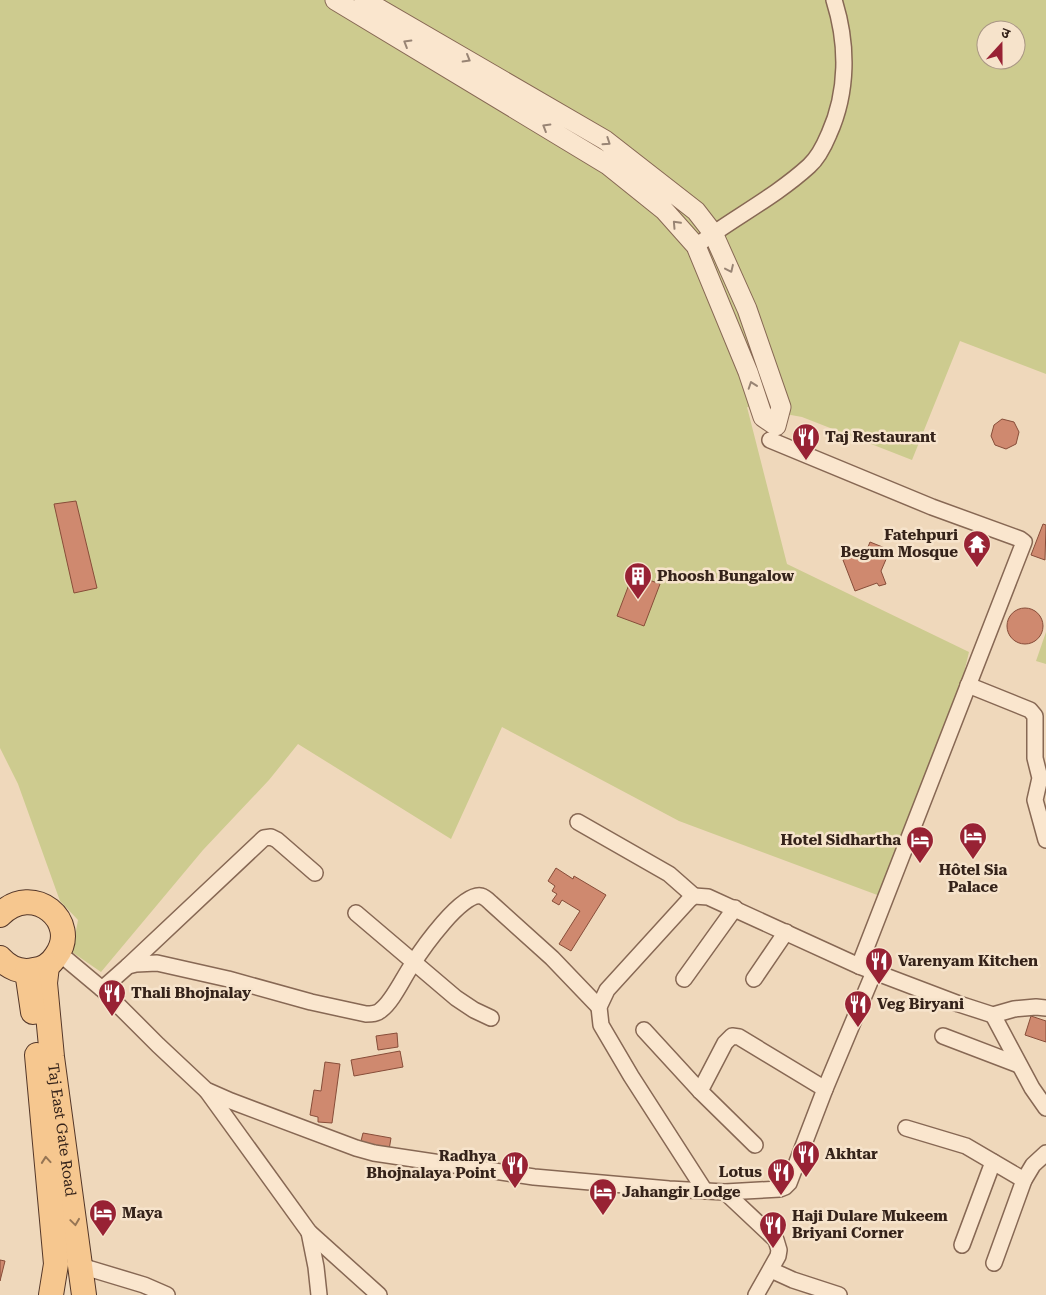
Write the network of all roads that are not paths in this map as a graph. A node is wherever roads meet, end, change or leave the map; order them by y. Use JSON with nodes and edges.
{"nodes":[{"id":1,"x":335,"y":0,"type":"edge"},
{"id":2,"x":364,"y":0,"type":"edge"},
{"id":3,"x":834,"y":0,"type":"edge"},
{"id":4,"x":713,"y":233,"type":"junction"},
{"id":5,"x":696,"y":246,"type":"junction"},
{"id":6,"x":770,"y":440,"type":"dead end"},
{"id":7,"x":968,"y":685,"type":"junction"},
{"id":8,"x":1043,"y":779,"type":"edge"},
{"id":9,"x":578,"y":822,"type":"dead end"},
{"id":10,"x":1046,"y":840,"type":"edge"},
{"id":11,"x":315,"y":873,"type":"dead end"},
{"id":12,"x":694,"y":896,"type":"junction"},
{"id":13,"x":2,"y":907,"type":"edge"},
{"id":14,"x":735,"y":908,"type":"junction"},
{"id":15,"x":356,"y":913,"type":"dead end"},
{"id":16,"x":786,"y":932,"type":"junction"},
{"id":17,"x":413,"y":963,"type":"junction"},
{"id":18,"x":23,"y":964,"type":"edge"},
{"id":19,"x":128,"y":966,"type":"junction"},
{"id":20,"x":859,"y":966,"type":"junction"},
{"id":21,"x":874,"y":972,"type":"junction"},
{"id":22,"x":684,"y":979,"type":"dead end"},
{"id":23,"x":754,"y":979,"type":"dead end"},
{"id":24,"x":102,"y":989,"type":"junction"},
{"id":25,"x":598,"y":1007,"type":"junction"},
{"id":26,"x":1046,"y":1008,"type":"edge"},
{"id":27,"x":993,"y":1015,"type":"junction"},
{"id":28,"x":491,"y":1018,"type":"dead end"},
{"id":29,"x":644,"y":1030,"type":"dead end"},
{"id":30,"x":943,"y":1036,"type":"dead end"},
{"id":31,"x":1019,"y":1065,"type":"junction"},
{"id":32,"x":824,"y":1089,"type":"junction"},
{"id":33,"x":206,"y":1090,"type":"junction"},
{"id":34,"x":700,"y":1091,"type":"junction"},
{"id":35,"x":1046,"y":1108,"type":"edge"},
{"id":36,"x":906,"y":1128,"type":"dead end"},
{"id":37,"x":755,"y":1145,"type":"dead end"},
{"id":38,"x":1046,"y":1153,"type":"edge"},
{"id":39,"x":993,"y":1162,"type":"junction"},
{"id":40,"x":1024,"y":1180,"type":"junction"},
{"id":41,"x":705,"y":1192,"type":"junction"},
{"id":42,"x":725,"y":1192,"type":"junction"},
{"id":43,"x":310,"y":1232,"type":"junction"},
{"id":44,"x":962,"y":1245,"type":"dead end"},
{"id":45,"x":994,"y":1263,"type":"dead end"},
{"id":46,"x":81,"y":1266,"type":"junction"},
{"id":47,"x":771,"y":1270,"type":"junction"},
{"id":48,"x":758,"y":1294,"type":"edge"},
{"id":49,"x":51,"y":1295,"type":"edge"},
{"id":50,"x":84,"y":1295,"type":"edge"},
{"id":51,"x":167,"y":1295,"type":"edge"},
{"id":52,"x":319,"y":1295,"type":"edge"},
{"id":53,"x":379,"y":1295,"type":"edge"},
{"id":54,"x":839,"y":1295,"type":"edge"}],
"edges":[{"from":5,"to":1,"type":"street","one_way":true},
{"from":2,"to":4,"type":"street","one_way":true},
{"from":3,"to":4,"type":"street"},
{"from":4,"to":5,"type":"street"},
{"from":4,"to":5,"type":"street","one_way":true},
{"from":6,"to":7,"type":"street"},
{"from":7,"to":8,"type":"street"},
{"from":7,"to":20,"type":"street"},
{"from":8,"to":10,"type":"street"},
{"from":9,"to":12,"type":"street"},
{"from":11,"to":19,"type":"street"},
{"from":12,"to":14,"type":"street"},
{"from":12,"to":25,"type":"street"},
{"from":13,"to":18,"type":"main road"},
{"from":14,"to":16,"type":"street"},
{"from":14,"to":22,"type":"street"},
{"from":15,"to":17,"type":"street"},
{"from":16,"to":20,"type":"street"},
{"from":16,"to":23,"type":"street"},
{"from":17,"to":19,"type":"street"},
{"from":17,"to":25,"type":"street"},
{"from":17,"to":28,"type":"street"},
{"from":18,"to":24,"type":"street"},
{"from":18,"to":46,"type":"main road","name":"Taj East Gate Road","one_way":true},
{"from":49,"to":18,"type":"main road","one_way":true},
{"from":19,"to":24,"type":"street"},
{"from":20,"to":21,"type":"street"},
{"from":21,"to":27,"type":"street"},
{"from":21,"to":32,"type":"street"},
{"from":24,"to":33,"type":"street"},
{"from":25,"to":41,"type":"street"},
{"from":26,"to":27,"type":"street"},
{"from":27,"to":31,"type":"street"},
{"from":29,"to":34,"type":"street"},
{"from":30,"to":31,"type":"street"},
{"from":31,"to":35,"type":"street"},
{"from":32,"to":34,"type":"street"},
{"from":32,"to":42,"type":"street"},
{"from":33,"to":41,"type":"street"},
{"from":33,"to":43,"type":"street"},
{"from":34,"to":37,"type":"street"},
{"from":36,"to":39,"type":"street"},
{"from":38,"to":40,"type":"street"},
{"from":39,"to":40,"type":"street"},
{"from":39,"to":44,"type":"street"},
{"from":40,"to":45,"type":"street"},
{"from":41,"to":42,"type":"street"},
{"from":42,"to":47,"type":"street"},
{"from":43,"to":52,"type":"street"},
{"from":43,"to":53,"type":"street"},
{"from":46,"to":50,"type":"main road","name":"Taj East Gate Road"},
{"from":46,"to":51,"type":"street"},
{"from":47,"to":48,"type":"street"},
{"from":47,"to":54,"type":"street"}]}
